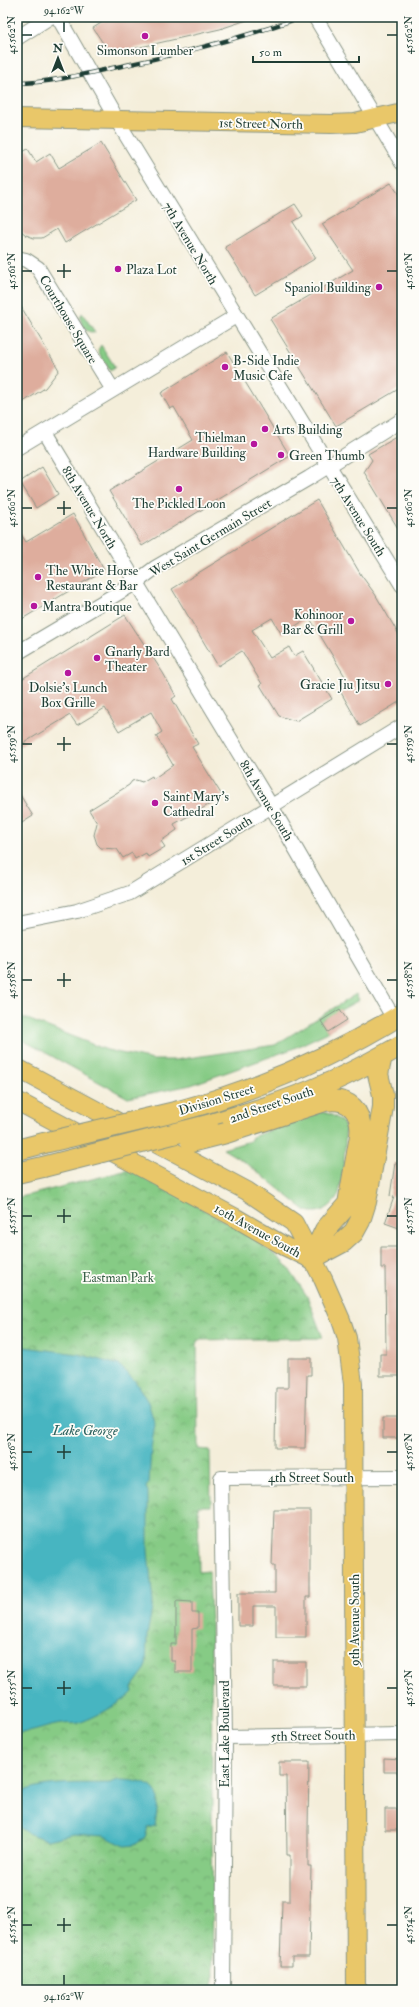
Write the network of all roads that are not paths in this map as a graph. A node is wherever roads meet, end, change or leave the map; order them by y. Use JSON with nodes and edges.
{"nodes":[{"id":1,"x":50,"y":17,"type":"edge"},
{"id":2,"x":58,"y":17,"type":"edge"},
{"id":3,"x":315,"y":17,"type":"edge"},
{"id":4,"x":17,"y":38,"type":"edge"},
{"id":5,"x":402,"y":112,"type":"edge"},
{"id":6,"x":17,"y":118,"type":"edge"},
{"id":7,"x":377,"y":119,"type":"junction"},
{"id":8,"x":118,"y":122,"type":"junction"},
{"id":9,"x":402,"y":163,"type":"edge"},
{"id":10,"x":17,"y":258,"type":"edge"},
{"id":11,"x":236,"y":316,"type":"junction"},
{"id":12,"x":113,"y":390,"type":"junction"},
{"id":13,"x":402,"y":420,"type":"edge"},
{"id":14,"x":45,"y":432,"type":"junction"},
{"id":15,"x":17,"y":448,"type":"edge"},
{"id":16,"x":328,"y":466,"type":"junction"},
{"id":17,"x":135,"y":583,"type":"junction"},
{"id":18,"x":402,"y":585,"type":"edge"},
{"id":19,"x":17,"y":653,"type":"edge"},
{"id":20,"x":402,"y":726,"type":"edge"},
{"id":21,"x":271,"y":806,"type":"junction"},
{"id":22,"x":17,"y":923,"type":"edge"},
{"id":23,"x":398,"y":1017,"type":"edge"},
{"id":24,"x":402,"y":1045,"type":"edge"},
{"id":25,"x":382,"y":1056,"type":"junction"},
{"id":26,"x":17,"y":1068,"type":"edge"},
{"id":27,"x":17,"y":1101,"type":"edge"},
{"id":28,"x":17,"y":1143,"type":"edge"},
{"id":29,"x":44,"y":1143,"type":"junction"},
{"id":30,"x":133,"y":1145,"type":"junction"},
{"id":31,"x":17,"y":1150,"type":"edge"},
{"id":32,"x":17,"y":1173,"type":"edge"},
{"id":33,"x":311,"y":1259,"type":"junction"},
{"id":34,"x":354,"y":1477,"type":"junction"},
{"id":35,"x":402,"y":1477,"type":"edge"},
{"id":36,"x":221,"y":1478,"type":"joint"},
{"id":37,"x":354,"y":1734,"type":"junction"},
{"id":38,"x":402,"y":1734,"type":"edge"},
{"id":39,"x":224,"y":1737,"type":"junction"},
{"id":40,"x":223,"y":1990,"type":"edge"},
{"id":41,"x":356,"y":1990,"type":"edge"}],
"edges":[{"from":1,"to":4,"type":"street"},
{"from":2,"to":8,"type":"street","name":"7th Avenue North"},
{"from":3,"to":7,"type":"street"},
{"from":5,"to":7,"type":"main road","name":"1st Street North"},
{"from":6,"to":8,"type":"main road","name":"1st Street North"},
{"from":7,"to":8,"type":"main road","name":"1st Street North"},
{"from":7,"to":9,"type":"street"},
{"from":8,"to":11,"type":"street","name":"7th Avenue North"},
{"from":10,"to":12,"type":"street","name":"Courthouse Square"},
{"from":11,"to":12,"type":"street"},
{"from":11,"to":16,"type":"street","name":"7th Avenue North"},
{"from":12,"to":14,"type":"street"},
{"from":13,"to":16,"type":"street","name":"West Saint Germain Street"},
{"from":14,"to":15,"type":"street"},
{"from":14,"to":17,"type":"street","name":"8th Avenue North"},
{"from":16,"to":17,"type":"street","name":"West Saint Germain Street"},
{"from":16,"to":18,"type":"street","name":"7th Avenue South"},
{"from":17,"to":19,"type":"street","name":"West Saint Germain Street"},
{"from":17,"to":21,"type":"street","name":"8th Avenue South"},
{"from":20,"to":21,"type":"street","name":"1st Street South"},
{"from":21,"to":22,"type":"street","name":"1st Street South"},
{"from":21,"to":23,"type":"street","name":"8th Avenue South"},
{"from":23,"to":29,"type":"highway","name":"Division Street","bridge":true},
{"from":24,"to":25,"type":"highway","name":"2nd Street South"},
{"from":25,"to":30,"type":"highway","name":"2nd Street South","bridge":true},
{"from":25,"to":33,"type":"highway"},
{"from":26,"to":33,"type":"main road","name":"10th Avenue South"},
{"from":27,"to":33,"type":"main road","name":"10th Avenue South"},
{"from":28,"to":29,"type":"highway"},
{"from":29,"to":31,"type":"highway","name":"Division Street"},
{"from":30,"to":32,"type":"highway","bridge":true},
{"from":30,"to":33,"type":"highway","bridge":true},
{"from":33,"to":34,"type":"main road","name":"9th Avenue South"},
{"from":34,"to":35,"type":"street","name":"4th Street South"},
{"from":34,"to":36,"type":"street","name":"4th Street South"},
{"from":34,"to":37,"type":"main road","name":"9th Avenue South"},
{"from":36,"to":39,"type":"street","name":"East Lake Boulevard"},
{"from":37,"to":38,"type":"street","name":"5th Street South"},
{"from":37,"to":39,"type":"street","name":"5th Street South"},
{"from":37,"to":41,"type":"main road","name":"9th Avenue South"},
{"from":39,"to":40,"type":"street","name":"East Lake Boulevard"}]}
